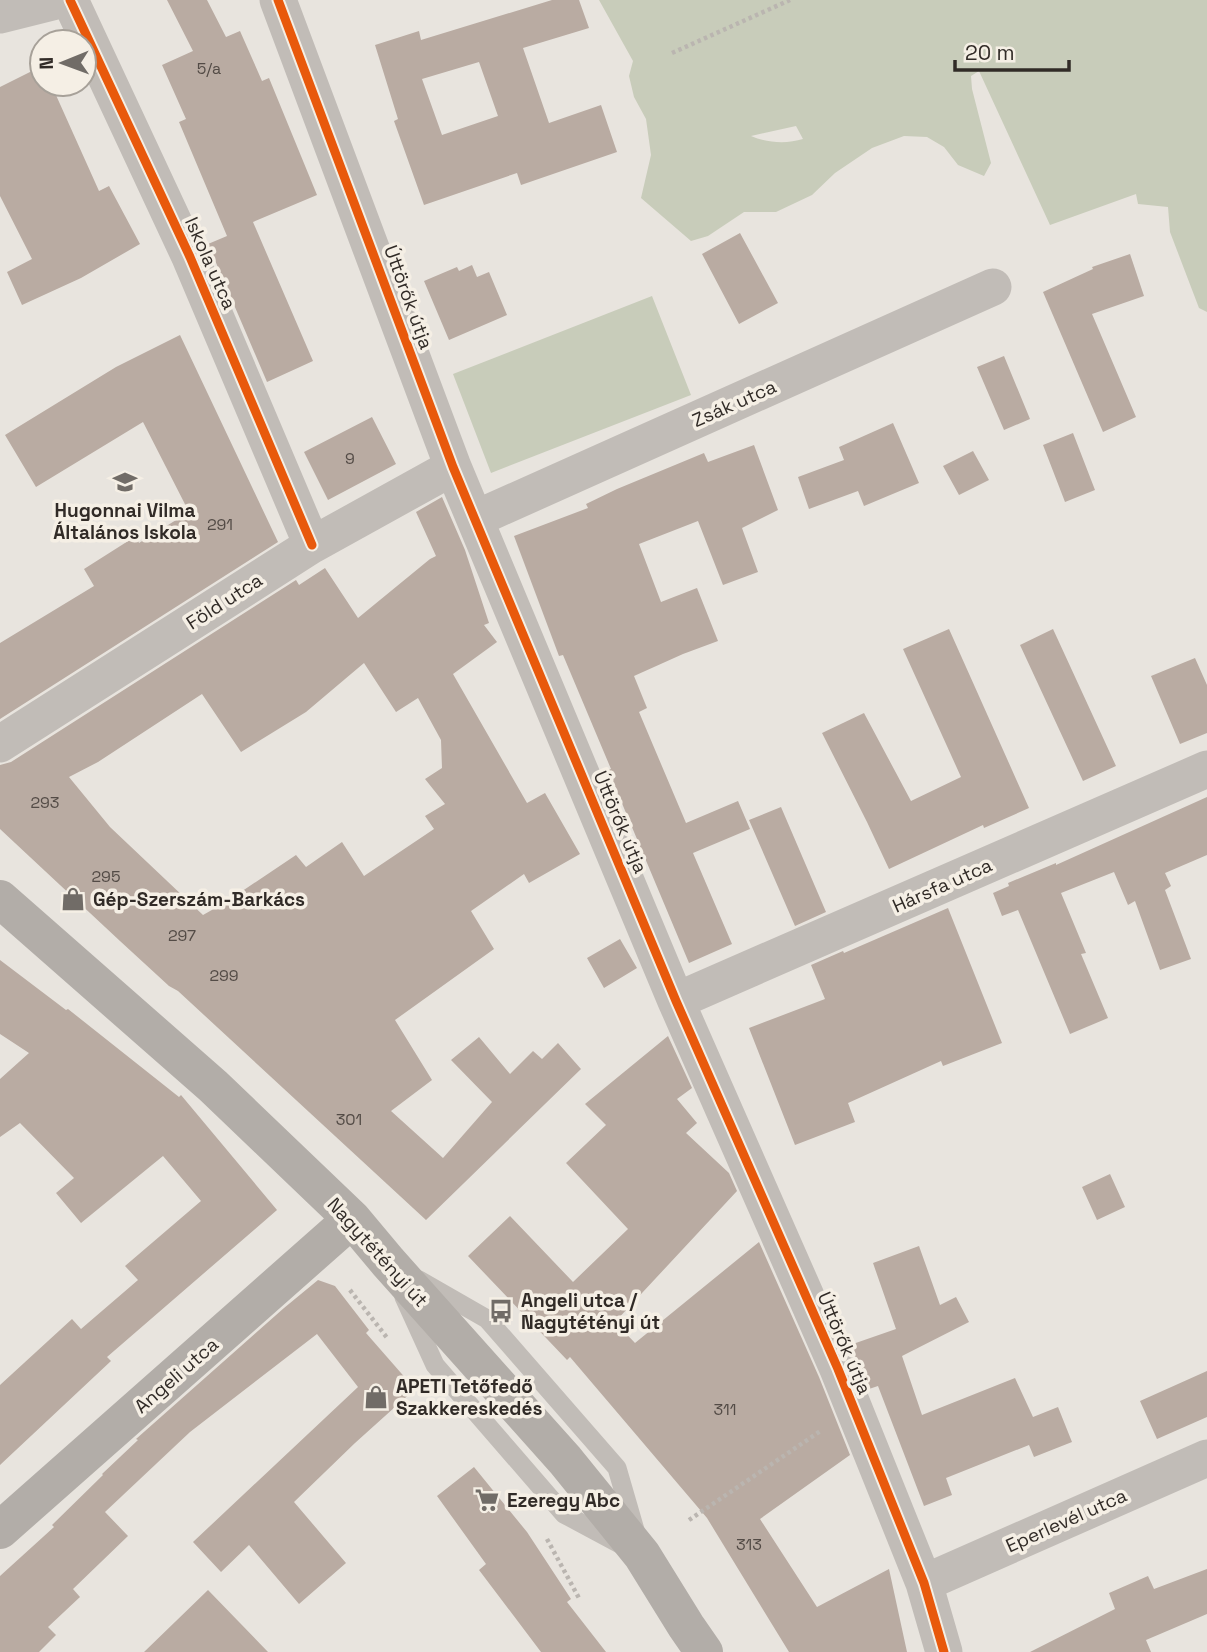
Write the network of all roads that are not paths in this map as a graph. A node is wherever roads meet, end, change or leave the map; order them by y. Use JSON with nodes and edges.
{"nodes":[{"id":1,"x":60,"y":0,"type":"edge"},
{"id":2,"x":70,"y":0,"type":"edge"},
{"id":3,"x":278,"y":0,"type":"edge"},
{"id":4,"x":0,"y":15,"type":"edge"},
{"id":5,"x":993,"y":287,"type":"dead end"},
{"id":6,"x":453,"y":467,"type":"junction"},
{"id":7,"x":475,"y":519,"type":"junction"},
{"id":8,"x":312,"y":545,"type":"junction"},
{"id":9,"x":0,"y":744,"type":"edge"},
{"id":10,"x":1207,"y":769,"type":"edge"},
{"id":11,"x":0,"y":899,"type":"edge"},
{"id":12,"x":676,"y":1001,"type":"junction"},
{"id":13,"x":352,"y":1219,"type":"junction"},
{"id":14,"x":1207,"y":1458,"type":"edge"},
{"id":15,"x":0,"y":1530,"type":"edge"},
{"id":16,"x":924,"y":1583,"type":"junction"},
{"id":17,"x":704,"y":1652,"type":"edge"},
{"id":18,"x":944,"y":1652,"type":"edge"}],
"edges":[{"from":1,"to":4,"type":"street"},
{"from":2,"to":8,"type":"street","name":"Iskola utca"},
{"from":3,"to":6,"type":"street","name":"Úttörők útja"},
{"from":5,"to":7,"type":"street","name":"Zsák utca"},
{"from":6,"to":7,"type":"street","name":"Úttörők útja"},
{"from":6,"to":8,"type":"street","name":"Föld utca"},
{"from":7,"to":12,"type":"street","name":"Úttörők útja"},
{"from":8,"to":9,"type":"street","name":"Föld utca"},
{"from":10,"to":12,"type":"street","name":"Hársfa utca"},
{"from":11,"to":13,"type":"main road","name":"Nagytétényi út"},
{"from":12,"to":16,"type":"street","name":"Úttörők útja"},
{"from":13,"to":15,"type":"main road","name":"Angeli utca"},
{"from":13,"to":17,"type":"main road","name":"Nagytétényi út"},
{"from":14,"to":16,"type":"street","name":"Eperlevél utca"},
{"from":16,"to":18,"type":"street","name":"Úttörők útja"}]}
